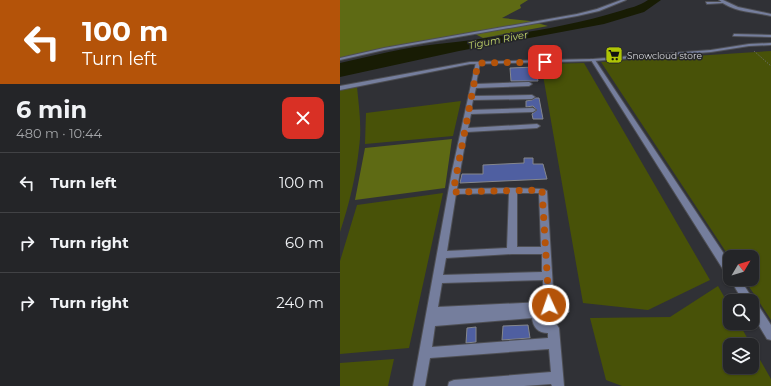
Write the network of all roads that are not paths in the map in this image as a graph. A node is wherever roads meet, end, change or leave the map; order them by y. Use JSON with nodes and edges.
{"nodes":[{"id":1,"x":624,"y":0,"type":"edge"},
{"id":2,"x":722,"y":1,"type":"edge"},
{"id":3,"x":707,"y":3,"type":"dead end"},
{"id":4,"x":771,"y":15,"type":"edge"},
{"id":5,"x":734,"y":35,"type":"dead end"},
{"id":6,"x":771,"y":36,"type":"edge"},
{"id":7,"x":771,"y":44,"type":"edge"},
{"id":8,"x":340,"y":59,"type":"edge"},
{"id":9,"x":593,"y":60,"type":"junction"},
{"id":10,"x":478,"y":63,"type":"junction"},
{"id":11,"x":529,"y":84,"type":"dead end"},
{"id":12,"x":474,"y":86,"type":"junction"},
{"id":13,"x":340,"y":88,"type":"edge"},
{"id":14,"x":532,"y":97,"type":"dead end"},
{"id":15,"x":471,"y":98,"type":"junction"},
{"id":16,"x":533,"y":110,"type":"dead end"},
{"id":17,"x":468,"y":112,"type":"junction"},
{"id":18,"x":537,"y":126,"type":"dead end"},
{"id":19,"x":464,"y":130,"type":"junction"},
{"id":20,"x":514,"y":191,"type":"junction"},
{"id":21,"x":453,"y":192,"type":"junction"},
{"id":22,"x":546,"y":250,"type":"junction"},
{"id":23,"x":512,"y":251,"type":"junction"},
{"id":24,"x":443,"y":255,"type":"junction"},
{"id":25,"x":723,"y":260,"type":"edge"},
{"id":26,"x":547,"y":276,"type":"junction"},
{"id":27,"x":437,"y":279,"type":"junction"},
{"id":28,"x":430,"y":317,"type":"junction"},
{"id":29,"x":759,"y":317,"type":"edge"},
{"id":30,"x":771,"y":336,"type":"edge"},
{"id":31,"x":554,"y":343,"type":"junction"},
{"id":32,"x":424,"y":353,"type":"junction"},
{"id":33,"x":557,"y":382,"type":"edge"},
{"id":34,"x":419,"y":386,"type":"edge"},
{"id":35,"x":454,"y":386,"type":"edge"}],
"edges":[{"from":1,"to":8,"type":"street"},
{"from":2,"to":3,"type":"lane"},
{"from":2,"to":4,"type":"street"},
{"from":5,"to":6,"type":"street"},
{"from":7,"to":9,"type":"street"},
{"from":9,"to":10,"type":"street"},
{"from":9,"to":25,"type":"street"},
{"from":10,"to":12,"type":"street"},
{"from":10,"to":13,"type":"street"},
{"from":11,"to":12,"type":"street"},
{"from":12,"to":15,"type":"street"},
{"from":14,"to":15,"type":"street"},
{"from":15,"to":17,"type":"street"},
{"from":16,"to":17,"type":"street"},
{"from":17,"to":19,"type":"street"},
{"from":18,"to":19,"type":"street"},
{"from":19,"to":21,"type":"street"},
{"from":20,"to":21,"type":"street"},
{"from":20,"to":22,"type":"street"},
{"from":20,"to":23,"type":"street"},
{"from":21,"to":24,"type":"street"},
{"from":22,"to":23,"type":"street"},
{"from":22,"to":26,"type":"street"},
{"from":23,"to":24,"type":"street"},
{"from":24,"to":27,"type":"street"},
{"from":26,"to":27,"type":"street"},
{"from":26,"to":28,"type":"street"},
{"from":27,"to":28,"type":"street"},
{"from":28,"to":31,"type":"street"},
{"from":28,"to":32,"type":"street"},
{"from":29,"to":30,"type":"street"},
{"from":31,"to":32,"type":"street"},
{"from":31,"to":33,"type":"street"},
{"from":32,"to":34,"type":"street"},
{"from":33,"to":35,"type":"street"}]}
